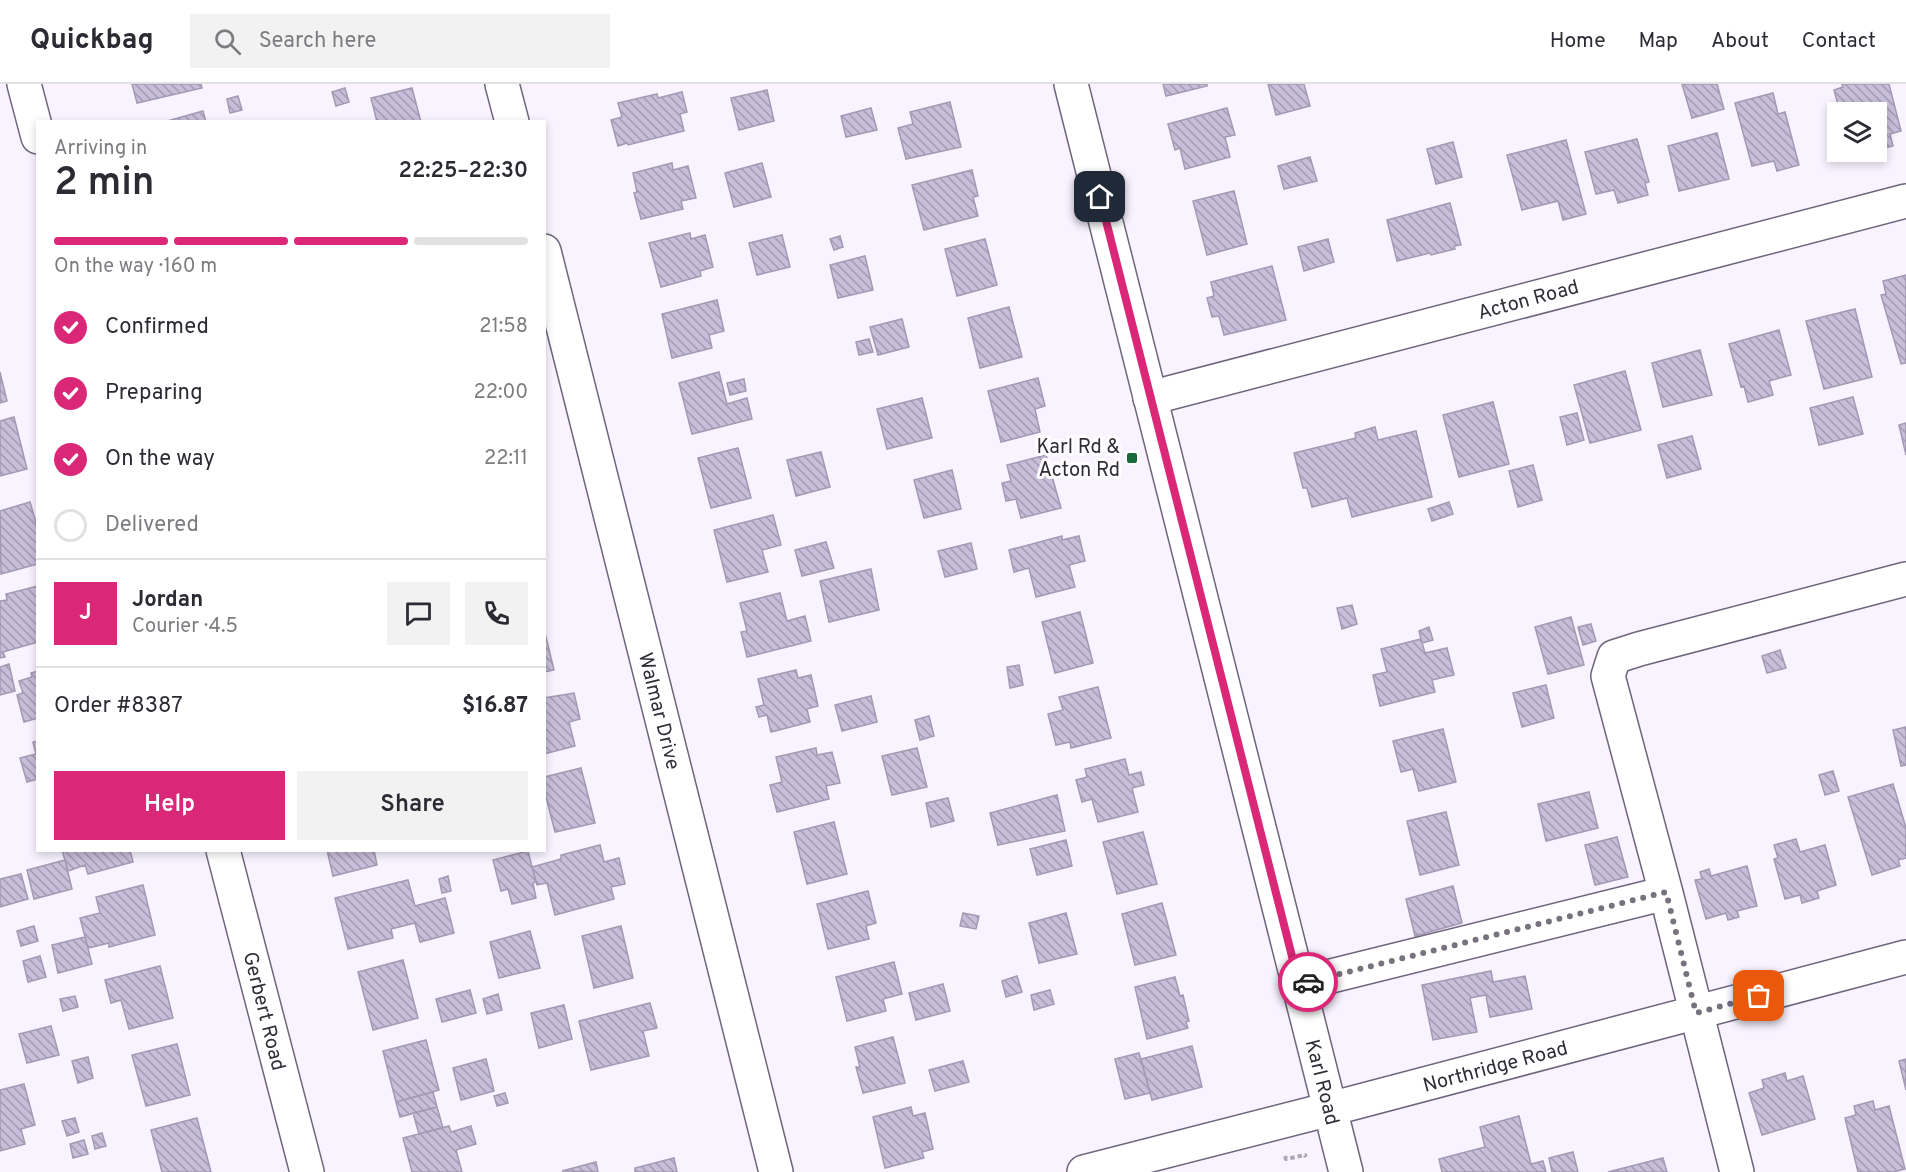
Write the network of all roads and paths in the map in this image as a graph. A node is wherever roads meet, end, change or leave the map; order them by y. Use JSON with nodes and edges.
{"nodes":[{"id":1,"x":502,"y":84,"type":"edge"},
{"id":2,"x":1071,"y":84,"type":"edge"},
{"id":3,"x":16,"y":90,"type":"edge"},
{"id":4,"x":511,"y":120,"type":"edge"},
{"id":5,"x":36,"y":133,"type":"edge"},
{"id":6,"x":1906,"y":201,"type":"edge"},
{"id":7,"x":546,"y":259,"type":"edge"},
{"id":8,"x":1150,"y":398,"type":"junction"},
{"id":9,"x":1906,"y":579,"type":"edge"},
{"id":10,"x":225,"y":852,"type":"edge"},
{"id":11,"x":1666,"y":892,"type":"junction"},
{"id":12,"x":1906,"y":957,"type":"edge"},
{"id":13,"x":1299,"y":984,"type":"junction"},
{"id":14,"x":1696,"y":1013,"type":"junction"},
{"id":15,"x":1330,"y":1109,"type":"junction"},
{"id":16,"x":1284,"y":1150,"type":"dead end"},
{"id":17,"x":1307,"y":1162,"type":"dead end"},
{"id":18,"x":307,"y":1172,"type":"edge"},
{"id":19,"x":776,"y":1172,"type":"edge"},
{"id":20,"x":1084,"y":1172,"type":"edge"},
{"id":21,"x":1346,"y":1172,"type":"edge"},
{"id":22,"x":1737,"y":1172,"type":"edge"}],
"edges":[{"from":1,"to":4,"type":"street"},
{"from":2,"to":8,"type":"street","name":"Karl Road"},
{"from":3,"to":5,"type":"street"},
{"from":6,"to":8,"type":"street","name":"Acton Road"},
{"from":7,"to":19,"type":"street","name":"Walmar Drive"},
{"from":8,"to":13,"type":"street","name":"Karl Road"},
{"from":9,"to":11,"type":"street"},
{"from":10,"to":18,"type":"street","name":"Gerbert Road"},
{"from":11,"to":13,"type":"street"},
{"from":11,"to":14,"type":"street"},
{"from":12,"to":14,"type":"street","name":"Northridge Road"},
{"from":13,"to":15,"type":"street","name":"Karl Road"},
{"from":14,"to":15,"type":"street","name":"Northridge Road"},
{"from":14,"to":22,"type":"street"},
{"from":15,"to":20,"type":"street","name":"Northridge Road"},
{"from":15,"to":21,"type":"street","name":"Karl Road"},
{"from":16,"to":17,"type":"path"}]}
